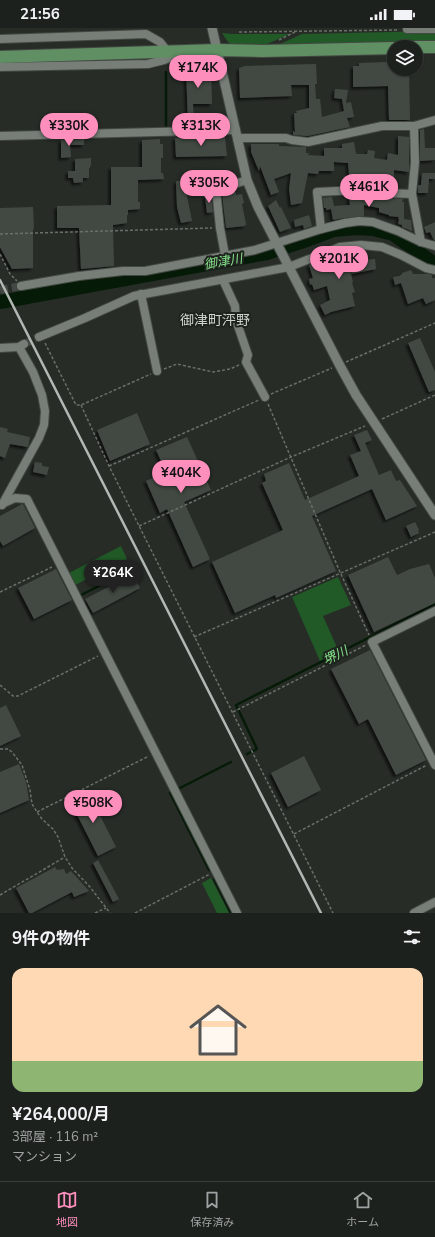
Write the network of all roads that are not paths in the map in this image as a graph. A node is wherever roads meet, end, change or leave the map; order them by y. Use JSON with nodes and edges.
{"nodes":[{"id":1,"x":212,"y":28,"type":"edge"},
{"id":2,"x":407,"y":29,"type":"edge"},
{"id":3,"x":435,"y":29,"type":"edge"},
{"id":4,"x":0,"y":39,"type":"edge"},
{"id":5,"x":435,"y":46,"type":"edge"},
{"id":6,"x":423,"y":47,"type":"edge"},
{"id":7,"x":387,"y":48,"type":"edge"},
{"id":8,"x":217,"y":50,"type":"junction"},
{"id":9,"x":168,"y":52,"type":"junction"},
{"id":10,"x":184,"y":52,"type":"junction"},
{"id":11,"x":0,"y":57,"type":"edge"},
{"id":12,"x":0,"y":67,"type":"edge"},
{"id":13,"x":435,"y":120,"type":"edge"},
{"id":14,"x":414,"y":126,"type":"junction"},
{"id":15,"x":237,"y":134,"type":"junction"},
{"id":16,"x":0,"y":136,"type":"edge"},
{"id":17,"x":247,"y":180,"type":"junction"},
{"id":18,"x":412,"y":194,"type":"junction"},
{"id":19,"x":321,"y":229,"type":"junction"},
{"id":20,"x":421,"y":242,"type":"junction"},
{"id":21,"x":277,"y":244,"type":"junction"},
{"id":22,"x":435,"y":246,"type":"edge"},
{"id":23,"x":225,"y":255,"type":"junction"},
{"id":24,"x":288,"y":266,"type":"junction"},
{"id":25,"x":435,"y":270,"type":"edge"},
{"id":26,"x":223,"y":280,"type":"junction"},
{"id":27,"x":21,"y":286,"type":"tunnel mouth"},
{"id":28,"x":141,"y":294,"type":"junction"},
{"id":29,"x":40,"y":337,"type":"tunnel mouth"},
{"id":30,"x":0,"y":348,"type":"edge"},
{"id":31,"x":157,"y":371,"type":"road end"},
{"id":32,"x":265,"y":397,"type":"road end"},
{"id":33,"x":1,"y":505,"type":"edge"},
{"id":34,"x":435,"y":515,"type":"edge"},
{"id":35,"x":435,"y":611,"type":"edge"},
{"id":36,"x":434,"y":762,"type":"edge"},
{"id":37,"x":435,"y":902,"type":"edge"},
{"id":38,"x":237,"y":913,"type":"edge"},
{"id":39,"x":414,"y":913,"type":"edge"}],
"edges":[{"from":1,"to":8,"type":"street"},
{"from":2,"to":3,"type":"street"},
{"from":4,"to":9,"type":"street"},
{"from":5,"to":6,"type":"main road"},
{"from":7,"to":8,"type":"main road"},
{"from":8,"to":10,"type":"main road"},
{"from":8,"to":15,"type":"street"},
{"from":9,"to":10,"type":"main road"},
{"from":9,"to":11,"type":"main road"},
{"from":10,"to":12,"type":"street"},
{"from":13,"to":14,"type":"street"},
{"from":14,"to":15,"type":"street"},
{"from":14,"to":18,"type":"street"},
{"from":15,"to":16,"type":"street"},
{"from":15,"to":17,"type":"street"},
{"from":17,"to":21,"type":"street"},
{"from":17,"to":23,"type":"street"},
{"from":18,"to":19,"type":"street"},
{"from":18,"to":20,"type":"street"},
{"from":19,"to":20,"type":"street"},
{"from":19,"to":21,"type":"street"},
{"from":20,"to":22,"type":"street"},
{"from":21,"to":23,"type":"street"},
{"from":21,"to":24,"type":"street"},
{"from":23,"to":27,"type":"street"},
{"from":24,"to":25,"type":"street"},
{"from":24,"to":26,"type":"street"},
{"from":24,"to":34,"type":"street"},
{"from":26,"to":28,"type":"street"},
{"from":26,"to":32,"type":"street"},
{"from":28,"to":29,"type":"street"},
{"from":28,"to":31,"type":"street"},
{"from":30,"to":33,"type":"street"},
{"from":33,"to":38,"type":"street"},
{"from":35,"to":36,"type":"street"},
{"from":37,"to":39,"type":"street"}]}
